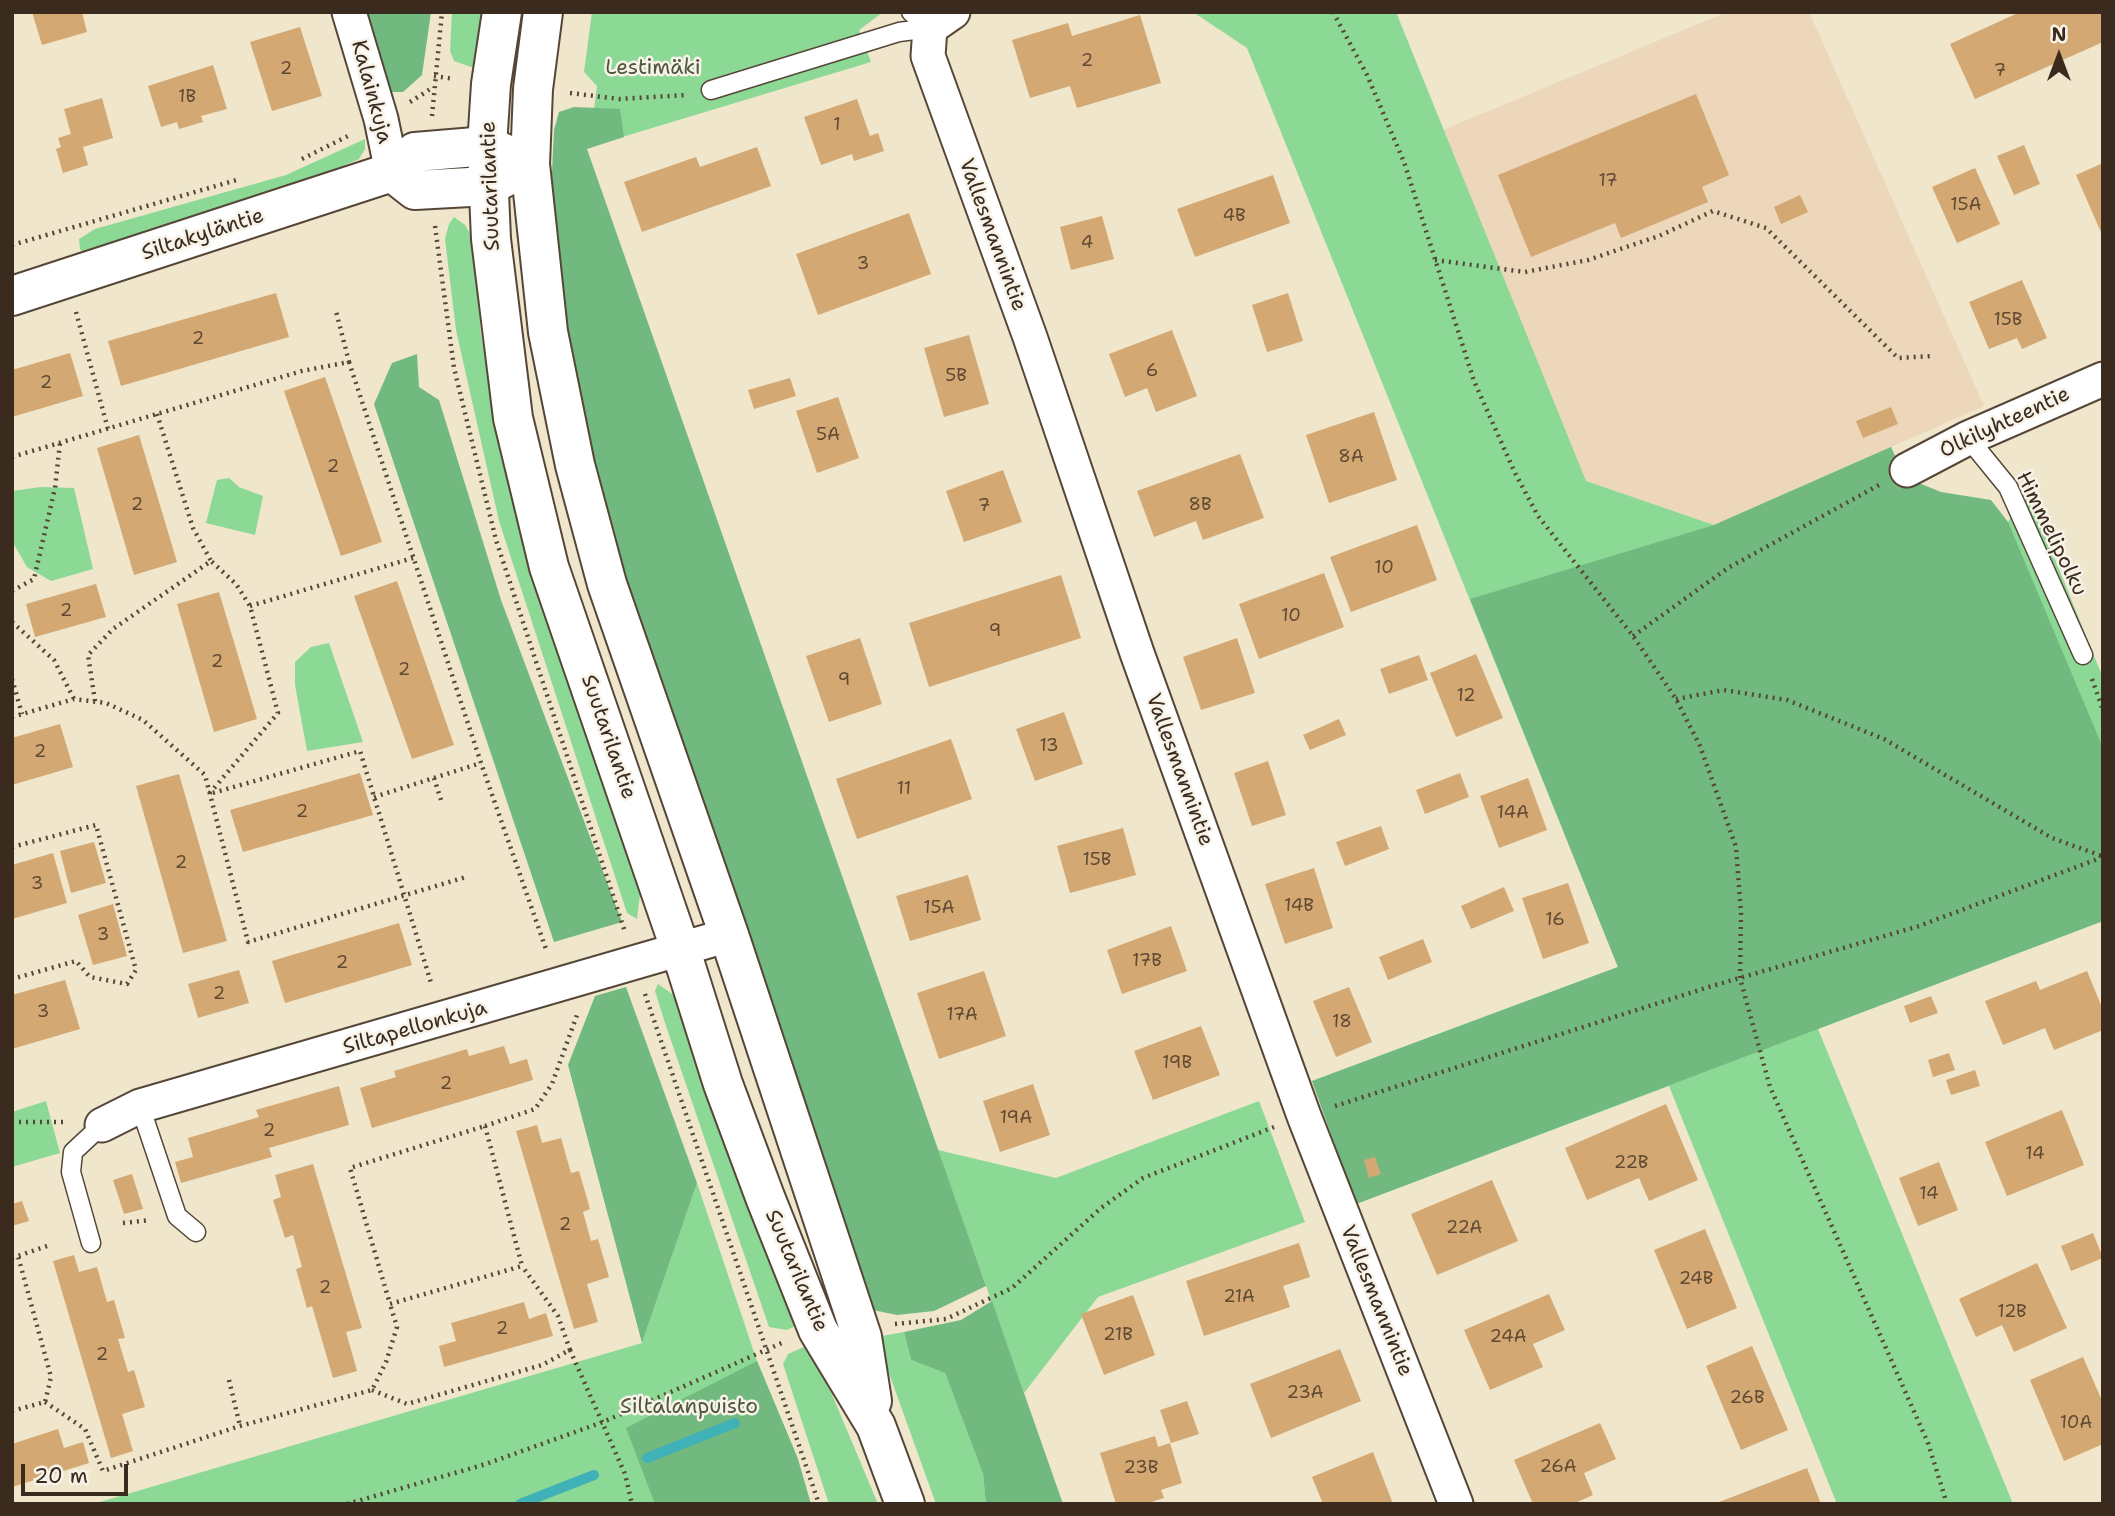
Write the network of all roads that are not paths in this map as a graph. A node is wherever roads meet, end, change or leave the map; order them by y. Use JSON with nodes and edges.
{"nodes":[{"id":1,"x":349,"y":12,"type":"edge"},
{"id":2,"x":502,"y":12,"type":"edge"},
{"id":3,"x":543,"y":12,"type":"edge"},
{"id":4,"x":931,"y":18,"type":"edge"},
{"id":5,"x":711,"y":90,"type":"road end"},
{"id":6,"x":487,"y":146,"type":"junction"},
{"id":7,"x":530,"y":164,"type":"junction"},
{"id":8,"x":392,"y":172,"type":"junction"},
{"id":9,"x":488,"y":186,"type":"junction"},
{"id":10,"x":12,"y":296,"type":"edge"},
{"id":11,"x":2103,"y":379,"type":"edge"},
{"id":12,"x":1968,"y":438,"type":"junction"},
{"id":13,"x":1907,"y":470,"type":"road end"},
{"id":14,"x":2083,"y":655,"type":"dead end"},
{"id":15,"x":729,"y":935,"type":"junction"},
{"id":16,"x":681,"y":951,"type":"junction"},
{"id":17,"x":140,"y":1106,"type":"junction"},
{"id":18,"x":102,"y":1125,"type":"joint"},
{"id":19,"x":196,"y":1232,"type":"dead end"},
{"id":20,"x":90,"y":1244,"type":"dead end"},
{"id":21,"x":877,"y":1426,"type":"junction"},
{"id":22,"x":905,"y":1504,"type":"edge"},
{"id":23,"x":1456,"y":1504,"type":"edge"}],
"edges":[{"from":1,"to":8,"type":"street","name":"Kalainkuja"},
{"from":2,"to":6,"type":"main road","name":"Suutarilantie"},
{"from":3,"to":7,"type":"main road","name":"Suutarilantie"},
{"from":4,"to":5,"type":"lane"},
{"from":4,"to":23,"type":"street","name":"Vallesmannintie"},
{"from":6,"to":7,"type":"main road","name":"Siltakyläntie"},
{"from":6,"to":8,"type":"main road","name":"Siltakyläntie"},
{"from":6,"to":9,"type":"main road","name":"Suutarilantie"},
{"from":7,"to":9,"type":"main road"},
{"from":7,"to":15,"type":"main road","name":"Suutarilantie"},
{"from":8,"to":9,"type":"main road"},
{"from":8,"to":10,"type":"main road","name":"Siltakyläntie"},
{"from":9,"to":16,"type":"main road","name":"Suutarilantie"},
{"from":11,"to":12,"type":"street","name":"Olkilyhteentie"},
{"from":12,"to":13,"type":"street","name":"Olkilyhteentie"},
{"from":12,"to":14,"type":"lane","name":"Himmelipolku"},
{"from":15,"to":16,"type":"street","name":"Siltapellonkuja"},
{"from":15,"to":21,"type":"main road","name":"Suutarilantie"},
{"from":16,"to":17,"type":"street","name":"Siltapellonkuja"},
{"from":16,"to":21,"type":"main road","name":"Suutarilantie"},
{"from":17,"to":18,"type":"street","name":"Siltapellonkuja"},
{"from":17,"to":19,"type":"lane"},
{"from":18,"to":20,"type":"lane"},
{"from":21,"to":22,"type":"main road","name":"Suutarilantie"}]}
